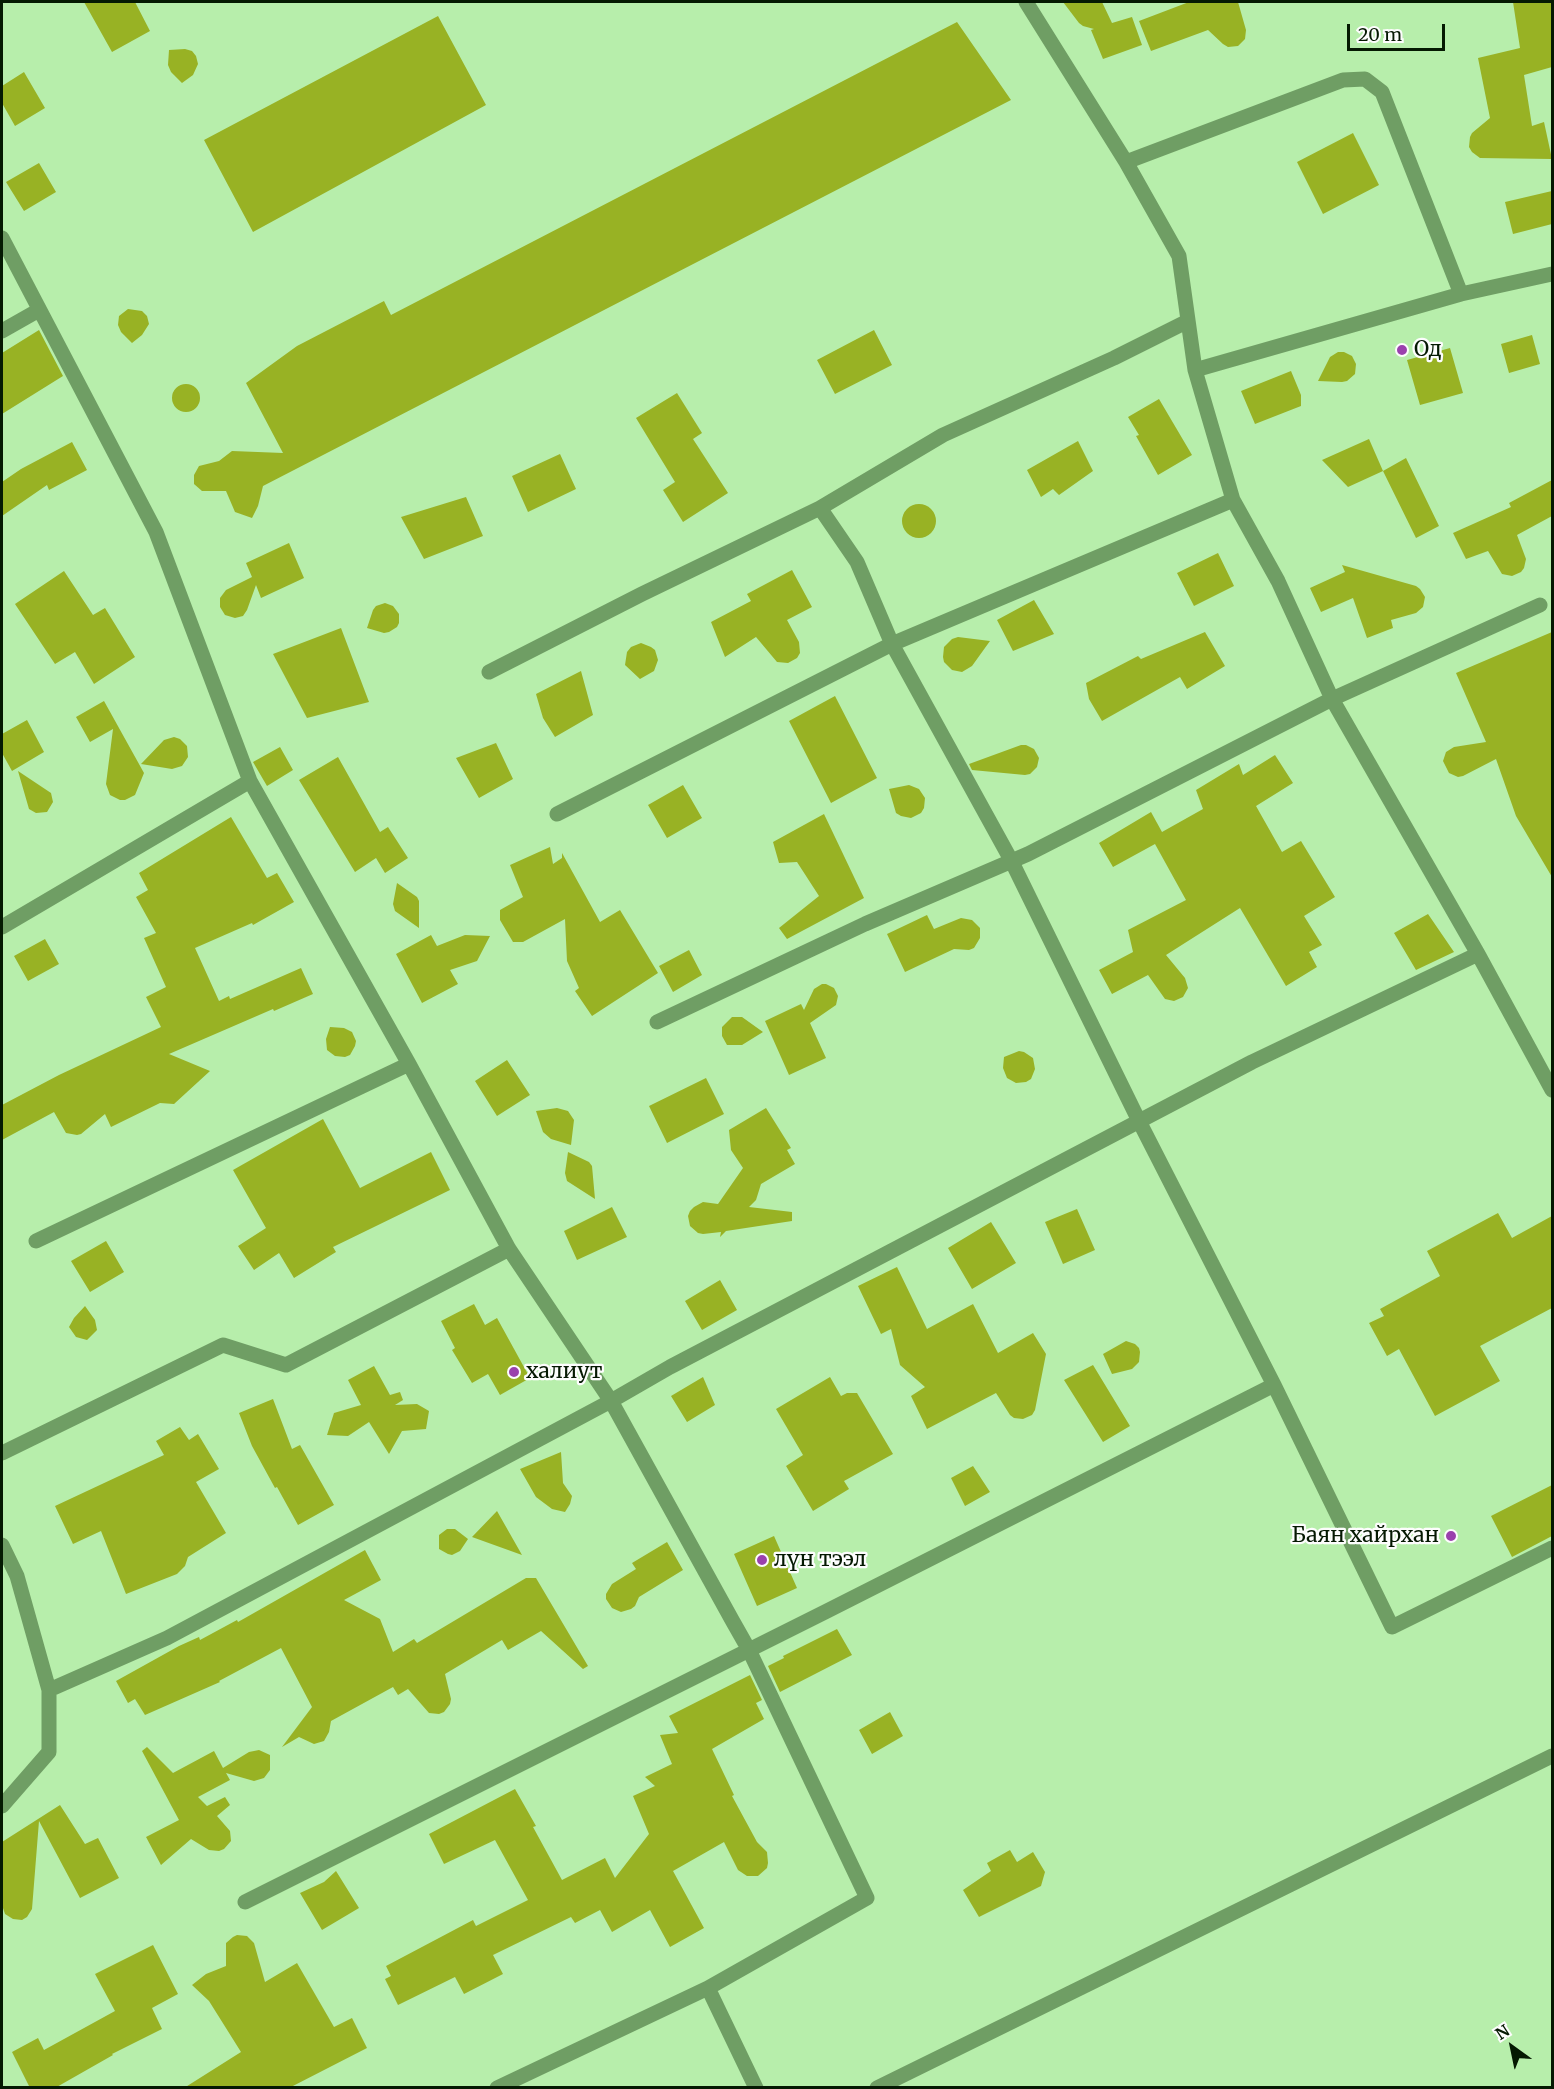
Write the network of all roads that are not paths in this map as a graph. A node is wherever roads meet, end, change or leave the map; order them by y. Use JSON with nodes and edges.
{"nodes":[{"id":1,"x":1026,"y":2,"type":"edge"},
{"id":2,"x":1126,"y":162,"type":"junction"},
{"id":3,"x":2,"y":238,"type":"edge"},
{"id":4,"x":1552,"y":274,"type":"edge"},
{"id":5,"x":1461,"y":294,"type":"junction"},
{"id":6,"x":39,"y":310,"type":"junction"},
{"id":7,"x":1188,"y":321,"type":"junction"},
{"id":8,"x":2,"y":331,"type":"edge"},
{"id":9,"x":1195,"y":369,"type":"junction"},
{"id":10,"x":1233,"y":500,"type":"junction"},
{"id":11,"x":820,"y":508,"type":"junction"},
{"id":12,"x":1540,"y":605,"type":"dead end"},
{"id":13,"x":892,"y":644,"type":"junction"},
{"id":14,"x":489,"y":672,"type":"dead end"},
{"id":15,"x":1332,"y":699,"type":"junction"},
{"id":16,"x":250,"y":781,"type":"junction"},
{"id":17,"x":557,"y":814,"type":"dead end"},
{"id":18,"x":1011,"y":860,"type":"junction"},
{"id":19,"x":2,"y":927,"type":"edge"},
{"id":20,"x":1478,"y":954,"type":"junction"},
{"id":21,"x":657,"y":1022,"type":"dead end"},
{"id":22,"x":409,"y":1064,"type":"junction"},
{"id":23,"x":1552,"y":1090,"type":"edge"},
{"id":24,"x":1139,"y":1121,"type":"junction"},
{"id":25,"x":36,"y":1241,"type":"dead end"},
{"id":26,"x":509,"y":1249,"type":"junction"},
{"id":27,"x":1274,"y":1385,"type":"junction"},
{"id":28,"x":611,"y":1401,"type":"junction"},
{"id":29,"x":2,"y":1453,"type":"edge"},
{"id":30,"x":2,"y":1545,"type":"edge"},
{"id":31,"x":1552,"y":1548,"type":"edge"},
{"id":32,"x":749,"y":1650,"type":"junction"},
{"id":33,"x":49,"y":1690,"type":"junction"},
{"id":34,"x":1552,"y":1756,"type":"edge"},
{"id":35,"x":2,"y":1806,"type":"edge"},
{"id":36,"x":245,"y":1902,"type":"dead end"},
{"id":37,"x":708,"y":1988,"type":"junction"},
{"id":38,"x":497,"y":2088,"type":"edge"},
{"id":39,"x":756,"y":2088,"type":"edge"},
{"id":40,"x":877,"y":2088,"type":"edge"}],
"edges":[{"from":1,"to":2,"type":"street"},
{"from":2,"to":5,"type":"street"},
{"from":2,"to":7,"type":"street"},
{"from":3,"to":6,"type":"street"},
{"from":4,"to":5,"type":"street"},
{"from":5,"to":9,"type":"street"},
{"from":6,"to":8,"type":"street"},
{"from":6,"to":16,"type":"street"},
{"from":7,"to":9,"type":"street"},
{"from":7,"to":11,"type":"street"},
{"from":9,"to":10,"type":"street"},
{"from":10,"to":13,"type":"street"},
{"from":10,"to":15,"type":"street"},
{"from":11,"to":13,"type":"street"},
{"from":11,"to":14,"type":"street"},
{"from":12,"to":15,"type":"street"},
{"from":13,"to":17,"type":"street"},
{"from":13,"to":18,"type":"street"},
{"from":15,"to":18,"type":"street"},
{"from":15,"to":20,"type":"street"},
{"from":16,"to":19,"type":"street"},
{"from":16,"to":22,"type":"street"},
{"from":18,"to":21,"type":"street"},
{"from":18,"to":24,"type":"street"},
{"from":20,"to":23,"type":"street"},
{"from":20,"to":24,"type":"street"},
{"from":22,"to":25,"type":"street"},
{"from":22,"to":26,"type":"street"},
{"from":24,"to":27,"type":"street"},
{"from":24,"to":28,"type":"street"},
{"from":26,"to":28,"type":"street"},
{"from":26,"to":29,"type":"street"},
{"from":27,"to":31,"type":"street"},
{"from":27,"to":32,"type":"street"},
{"from":28,"to":32,"type":"street"},
{"from":28,"to":33,"type":"street"},
{"from":30,"to":33,"type":"street"},
{"from":32,"to":36,"type":"street"},
{"from":32,"to":37,"type":"street"},
{"from":33,"to":35,"type":"street"},
{"from":34,"to":40,"type":"street"},
{"from":37,"to":38,"type":"street"},
{"from":37,"to":39,"type":"street"}]}
